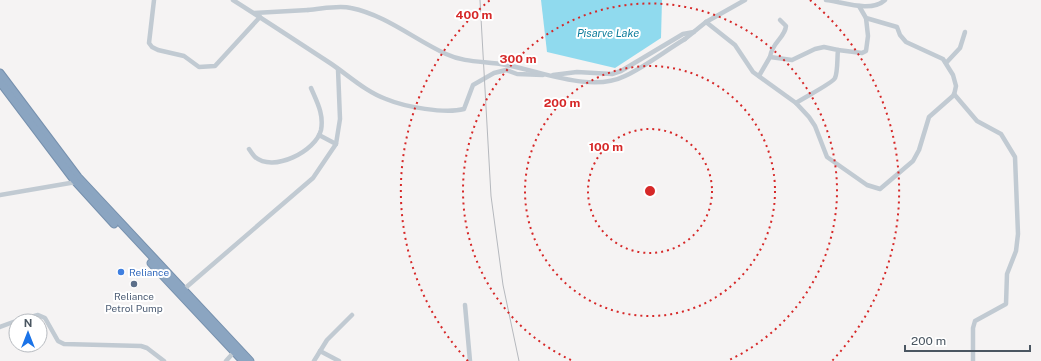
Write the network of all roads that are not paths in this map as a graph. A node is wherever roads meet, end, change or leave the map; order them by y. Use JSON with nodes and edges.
{"nodes":[{"id":1,"x":154,"y":0,"type":"edge"},
{"id":2,"x":233,"y":0,"type":"edge"},
{"id":3,"x":745,"y":0,"type":"edge"},
{"id":4,"x":826,"y":0,"type":"edge"},
{"id":5,"x":885,"y":0,"type":"edge"},
{"id":6,"x":859,"y":6,"type":"junction"},
{"id":7,"x":253,"y":13,"type":"junction"},
{"id":8,"x":260,"y":17,"type":"junction"},
{"id":9,"x":866,"y":18,"type":"junction"},
{"id":10,"x":780,"y":20,"type":"dead end"},
{"id":11,"x":706,"y":22,"type":"junction"},
{"id":12,"x":694,"y":32,"type":"junction"},
{"id":13,"x":965,"y":32,"type":"dead end"},
{"id":14,"x":838,"y":50,"type":"junction"},
{"id":15,"x":770,"y":57,"type":"junction"},
{"id":16,"x":946,"y":63,"type":"junction"},
{"id":17,"x":338,"y":69,"type":"junction"},
{"id":18,"x":0,"y":72,"type":"edge"},
{"id":19,"x":759,"y":76,"type":"junction"},
{"id":20,"x":0,"y":82,"type":"edge"},
{"id":21,"x":311,"y":88,"type":"dead end"},
{"id":22,"x":954,"y":94,"type":"junction"},
{"id":23,"x":796,"y":103,"type":"junction"},
{"id":24,"x":319,"y":135,"type":"junction"},
{"id":25,"x":336,"y":144,"type":"junction"},
{"id":26,"x":249,"y":149,"type":"dead end"},
{"id":27,"x":76,"y":182,"type":"junction"},
{"id":28,"x":0,"y":195,"type":"edge"},
{"id":29,"x":183,"y":290,"type":"junction"},
{"id":30,"x":466,"y":306,"type":"dead end"},
{"id":31,"x":352,"y":315,"type":"dead end"},
{"id":32,"x":48,"y":323,"type":"edge"},
{"id":33,"x":320,"y":351,"type":"junction"},
{"id":34,"x":234,"y":352,"type":"junction"},
{"id":35,"x":164,"y":361,"type":"edge"},
{"id":36,"x":226,"y":361,"type":"edge"},
{"id":37,"x":242,"y":361,"type":"edge"},
{"id":38,"x":250,"y":361,"type":"edge"},
{"id":39,"x":314,"y":361,"type":"edge"},
{"id":40,"x":339,"y":361,"type":"edge"},
{"id":41,"x":470,"y":361,"type":"edge"},
{"id":42,"x":973,"y":361,"type":"edge"}],
"edges":[{"from":1,"to":8,"type":"street"},
{"from":2,"to":7,"type":"street"},
{"from":3,"to":11,"type":"street"},
{"from":4,"to":6,"type":"street"},
{"from":5,"to":6,"type":"street"},
{"from":6,"to":9,"type":"street"},
{"from":7,"to":8,"type":"street"},
{"from":7,"to":12,"type":"street","bridge":true},
{"from":8,"to":17,"type":"street"},
{"from":9,"to":14,"type":"street"},
{"from":9,"to":16,"type":"street"},
{"from":10,"to":15,"type":"street"},
{"from":11,"to":12,"type":"street"},
{"from":11,"to":19,"type":"street"},
{"from":12,"to":17,"type":"street"},
{"from":13,"to":16,"type":"street"},
{"from":14,"to":15,"type":"street"},
{"from":14,"to":23,"type":"street"},
{"from":15,"to":19,"type":"street"},
{"from":16,"to":22,"type":"street"},
{"from":17,"to":25,"type":"street"},
{"from":18,"to":29,"type":"highway"},
{"from":19,"to":23,"type":"street"},
{"from":20,"to":27,"type":"highway"},
{"from":21,"to":24,"type":"street"},
{"from":22,"to":23,"type":"street"},
{"from":22,"to":42,"type":"street"},
{"from":24,"to":25,"type":"street"},
{"from":24,"to":26,"type":"street"},
{"from":25,"to":29,"type":"street"},
{"from":27,"to":28,"type":"street"},
{"from":27,"to":34,"type":"highway"},
{"from":29,"to":38,"type":"highway"},
{"from":30,"to":41,"type":"street"},
{"from":31,"to":33,"type":"street"},
{"from":32,"to":35,"type":"street"},
{"from":33,"to":39,"type":"street"},
{"from":33,"to":40,"type":"street"},
{"from":34,"to":36,"type":"street"},
{"from":34,"to":37,"type":"highway"}]}
